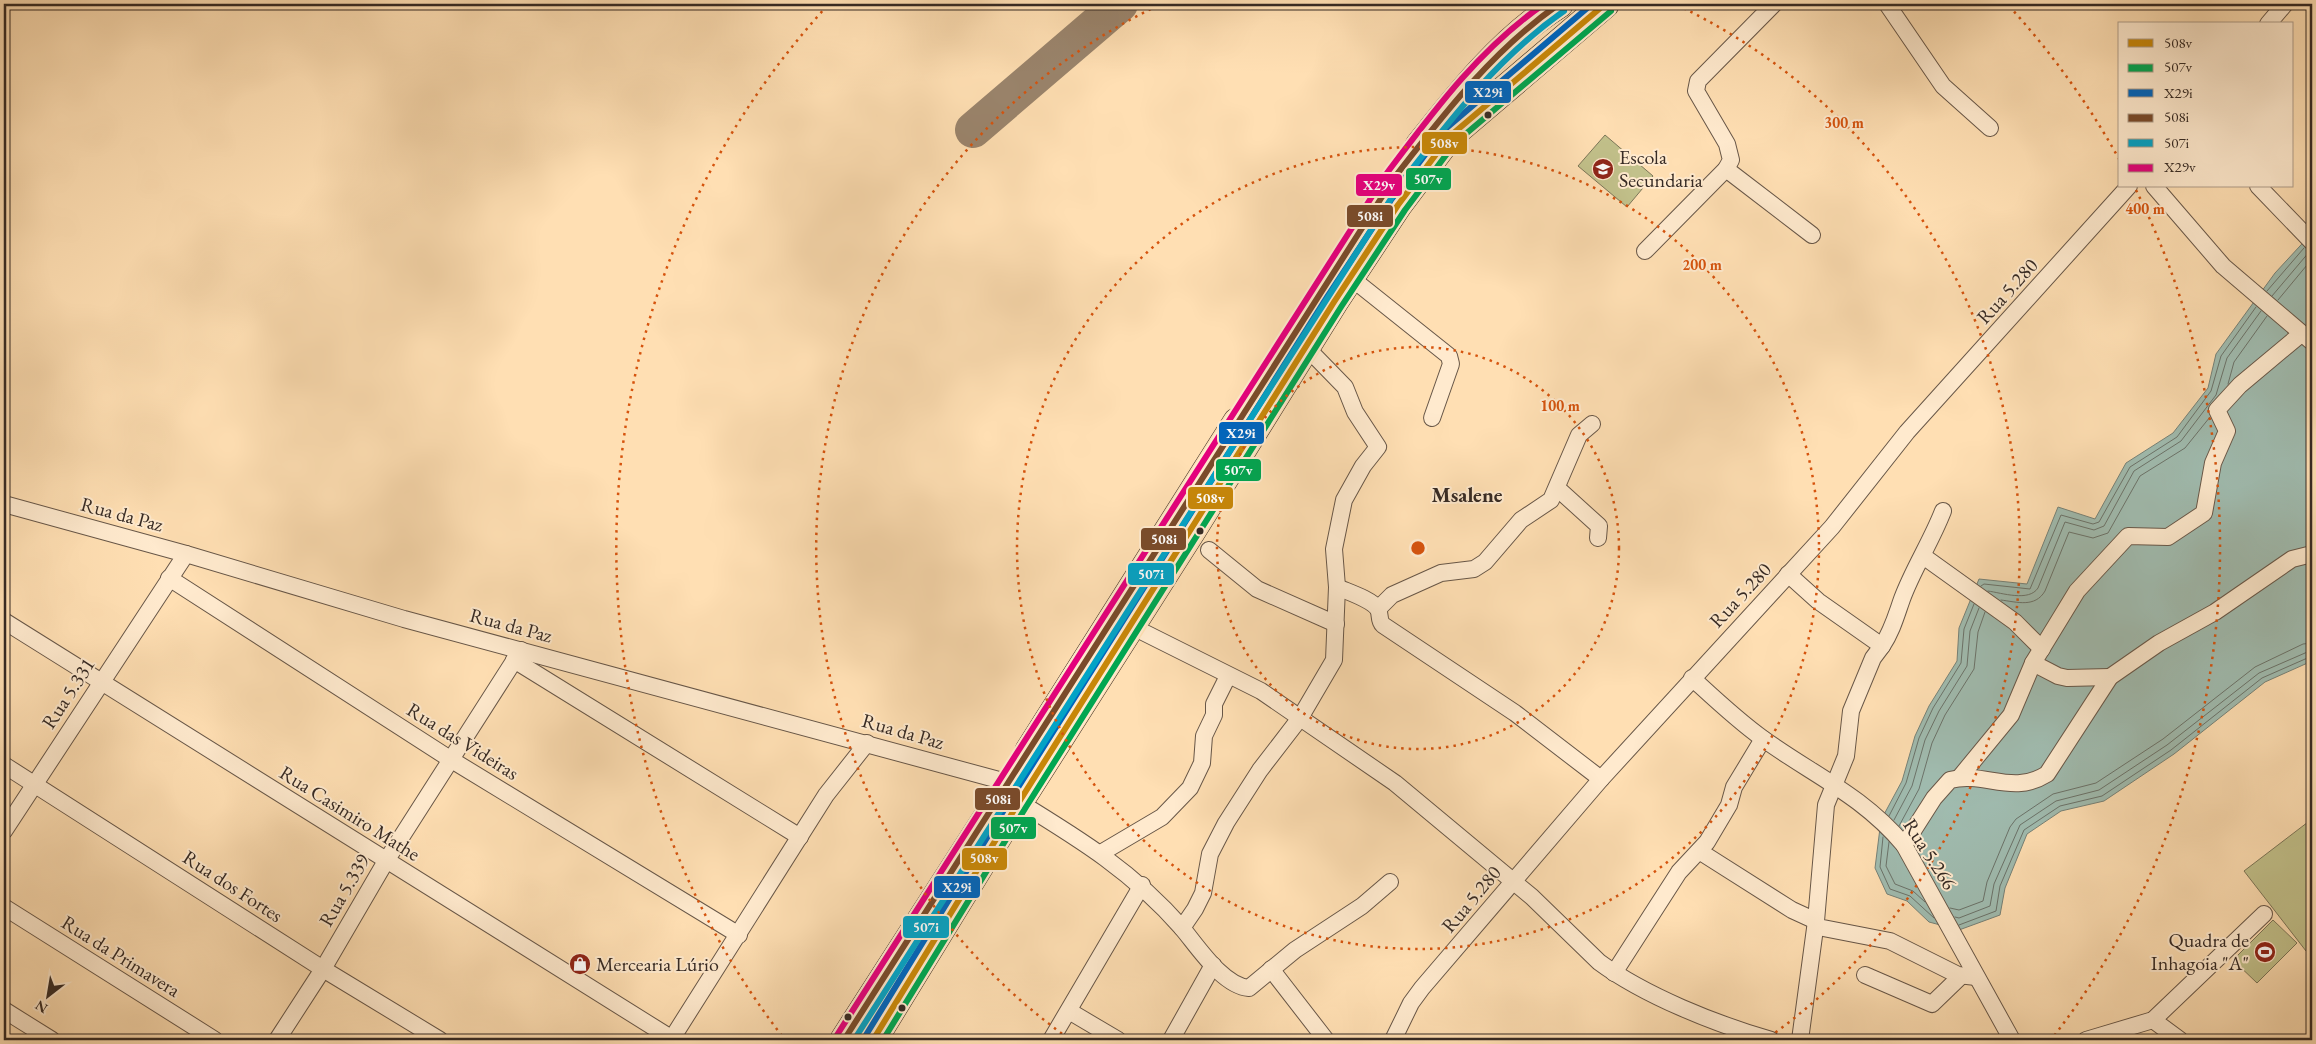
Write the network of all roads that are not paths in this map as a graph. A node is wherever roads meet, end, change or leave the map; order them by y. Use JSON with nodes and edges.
{"nodes":[{"id":1,"x":1559,"y":4,"type":"edge"},
{"id":2,"x":1605,"y":4,"type":"edge"},
{"id":3,"x":1774,"y":4,"type":"edge"},
{"id":4,"x":1887,"y":4,"type":"edge"},
{"id":5,"x":2285,"y":4,"type":"edge"},
{"id":6,"x":2270,"y":22,"type":"edge"},
{"id":7,"x":1990,"y":128,"type":"dead end"},
{"id":8,"x":1726,"y":169,"type":"junction"},
{"id":9,"x":2127,"y":188,"type":"edge"},
{"id":10,"x":2156,"y":188,"type":"edge"},
{"id":11,"x":2260,"y":188,"type":"edge"},
{"id":12,"x":1812,"y":235,"type":"dead end"},
{"id":13,"x":2312,"y":242,"type":"edge"},
{"id":14,"x":1644,"y":251,"type":"dead end"},
{"id":15,"x":1350,"y":277,"type":"junction"},
{"id":16,"x":2306,"y":338,"type":"edge"},
{"id":17,"x":1306,"y":347,"type":"junction"},
{"id":18,"x":1432,"y":418,"type":"dead end"},
{"id":19,"x":1592,"y":424,"type":"dead end"},
{"id":20,"x":1557,"y":488,"type":"junction"},
{"id":21,"x":4,"y":504,"type":"edge"},
{"id":22,"x":1943,"y":511,"type":"dead end"},
{"id":23,"x":1183,"y":527,"type":"junction"},
{"id":24,"x":1598,"y":538,"type":"dead end"},
{"id":25,"x":1209,"y":550,"type":"dead end"},
{"id":26,"x":186,"y":554,"type":"junction"},
{"id":27,"x":2312,"y":554,"type":"edge"},
{"id":28,"x":1923,"y":556,"type":"junction"},
{"id":29,"x":1788,"y":574,"type":"junction"},
{"id":30,"x":169,"y":578,"type":"junction"},
{"id":31,"x":1337,"y":587,"type":"junction"},
{"id":32,"x":1378,"y":609,"type":"junction"},
{"id":33,"x":4,"y":621,"type":"edge"},
{"id":34,"x":1336,"y":624,"type":"junction"},
{"id":35,"x":1131,"y":626,"type":"junction"},
{"id":36,"x":1882,"y":646,"type":"junction"},
{"id":37,"x":517,"y":655,"type":"junction"},
{"id":38,"x":2037,"y":656,"type":"junction"},
{"id":39,"x":1228,"y":676,"type":"junction"},
{"id":40,"x":2110,"y":677,"type":"junction"},
{"id":41,"x":1692,"y":678,"type":"junction"},
{"id":42,"x":101,"y":681,"type":"junction"},
{"id":43,"x":1300,"y":718,"type":"junction"},
{"id":44,"x":1763,"y":738,"type":"junction"},
{"id":45,"x":867,"y":743,"type":"junction"},
{"id":46,"x":450,"y":759,"type":"junction"},
{"id":47,"x":4,"y":765,"type":"edge"},
{"id":48,"x":1960,"y":777,"type":"junction"},
{"id":49,"x":1601,"y":779,"type":"junction"},
{"id":50,"x":1833,"y":784,"type":"junction"},
{"id":51,"x":34,"y":785,"type":"junction"},
{"id":52,"x":1014,"y":792,"type":"junction"},
{"id":53,"x":4,"y":832,"type":"edge"},
{"id":54,"x":800,"y":837,"type":"junction"},
{"id":55,"x":1904,"y":845,"type":"junction"},
{"id":56,"x":1699,"y":851,"type":"junction"},
{"id":57,"x":1101,"y":853,"type":"junction"},
{"id":58,"x":386,"y":861,"type":"junction"},
{"id":59,"x":1514,"y":881,"type":"junction"},
{"id":60,"x":1390,"y":882,"type":"dead end"},
{"id":61,"x":1142,"y":885,"type":"junction"},
{"id":62,"x":4,"y":907,"type":"edge"},
{"id":63,"x":2264,"y":914,"type":"dead end"},
{"id":64,"x":1816,"y":921,"type":"junction"},
{"id":65,"x":1182,"y":928,"type":"junction"},
{"id":66,"x":739,"y":935,"type":"junction"},
{"id":67,"x":1213,"y":965,"type":"junction"},
{"id":68,"x":323,"y":969,"type":"junction"},
{"id":69,"x":1271,"y":969,"type":"junction"},
{"id":70,"x":1614,"y":973,"type":"junction"},
{"id":71,"x":1865,"y":975,"type":"dead end"},
{"id":72,"x":1968,"y":976,"type":"junction"},
{"id":73,"x":4,"y":1010,"type":"edge"},
{"id":74,"x":1069,"y":1011,"type":"junction"},
{"id":75,"x":2153,"y":1020,"type":"junction"},
{"id":76,"x":52,"y":1040,"type":"edge"},
{"id":77,"x":215,"y":1040,"type":"edge"},
{"id":78,"x":277,"y":1040,"type":"edge"},
{"id":79,"x":440,"y":1040,"type":"edge"},
{"id":80,"x":672,"y":1040,"type":"edge"},
{"id":81,"x":844,"y":1040,"type":"edge"},
{"id":82,"x":872,"y":1040,"type":"edge"},
{"id":83,"x":1051,"y":1040,"type":"edge"},
{"id":84,"x":1118,"y":1040,"type":"edge"},
{"id":85,"x":1171,"y":1040,"type":"edge"},
{"id":86,"x":1326,"y":1040,"type":"edge"},
{"id":87,"x":1393,"y":1040,"type":"edge"},
{"id":88,"x":1771,"y":1040,"type":"edge"},
{"id":89,"x":1800,"y":1040,"type":"edge"},
{"id":90,"x":2012,"y":1040,"type":"edge"},
{"id":91,"x":2086,"y":1040,"type":"edge"},
{"id":92,"x":2180,"y":1040,"type":"edge"}],
"edges":[{"from":1,"to":23,"type":"highway"},
{"from":2,"to":15,"type":"highway"},
{"from":3,"to":8,"type":"street"},
{"from":4,"to":7,"type":"street"},
{"from":5,"to":6,"type":"street"},
{"from":8,"to":12,"type":"street"},
{"from":8,"to":14,"type":"street"},
{"from":9,"to":29,"type":"street","name":"Rua 5.280"},
{"from":10,"to":16,"type":"street"},
{"from":11,"to":13,"type":"street"},
{"from":15,"to":17,"type":"highway"},
{"from":15,"to":18,"type":"street"},
{"from":16,"to":38,"type":"street"},
{"from":17,"to":23,"type":"highway"},
{"from":17,"to":31,"type":"street"},
{"from":19,"to":20,"type":"street"},
{"from":20,"to":24,"type":"street"},
{"from":20,"to":32,"type":"street"},
{"from":21,"to":26,"type":"street","name":"Rua da Paz"},
{"from":22,"to":28,"type":"street"},
{"from":23,"to":35,"type":"highway"},
{"from":23,"to":52,"type":"highway"},
{"from":25,"to":34,"type":"street"},
{"from":26,"to":30,"type":"street","name":"Rua 5.331"},
{"from":26,"to":37,"type":"street","name":"Rua da Paz"},
{"from":27,"to":40,"type":"street"},
{"from":28,"to":36,"type":"street"},
{"from":28,"to":38,"type":"street"},
{"from":29,"to":36,"type":"street"},
{"from":29,"to":41,"type":"street","name":"Rua 5.280"},
{"from":30,"to":42,"type":"street","name":"Rua 5.331"},
{"from":30,"to":46,"type":"street","name":"Rua das Videiras"},
{"from":31,"to":32,"type":"street"},
{"from":31,"to":34,"type":"street"},
{"from":32,"to":49,"type":"street"},
{"from":33,"to":42,"type":"street","name":"Rua Casimiro Mathe"},
{"from":34,"to":43,"type":"street"},
{"from":35,"to":39,"type":"street"},
{"from":35,"to":52,"type":"highway"},
{"from":36,"to":50,"type":"street"},
{"from":37,"to":45,"type":"street","name":"Rua da Paz"},
{"from":37,"to":46,"type":"street","name":"Rua 5.339"},
{"from":37,"to":54,"type":"street"},
{"from":38,"to":40,"type":"street"},
{"from":38,"to":48,"type":"street"},
{"from":39,"to":43,"type":"street"},
{"from":39,"to":57,"type":"street"},
{"from":40,"to":48,"type":"street"},
{"from":41,"to":44,"type":"street","name":"Rua 5.266"},
{"from":41,"to":49,"type":"street","name":"Rua 5.280"},
{"from":42,"to":51,"type":"street","name":"Rua 5.331"},
{"from":42,"to":58,"type":"street","name":"Rua Casimiro Mathe"},
{"from":43,"to":59,"type":"street"},
{"from":43,"to":65,"type":"street"},
{"from":44,"to":50,"type":"street","name":"Rua 5.266"},
{"from":44,"to":56,"type":"street"},
{"from":45,"to":52,"type":"street","name":"Rua da Paz"},
{"from":45,"to":54,"type":"street"},
{"from":46,"to":58,"type":"street","name":"Rua 5.339"},
{"from":46,"to":66,"type":"street","name":"Rua das Videiras"},
{"from":47,"to":51,"type":"street","name":"Rua dos Fortes"},
{"from":48,"to":55,"type":"street"},
{"from":49,"to":59,"type":"street","name":"Rua 5.280"},
{"from":50,"to":55,"type":"street","name":"Rua 5.266"},
{"from":50,"to":64,"type":"street"},
{"from":51,"to":53,"type":"street","name":"Rua 5.331"},
{"from":51,"to":68,"type":"street","name":"Rua dos Fortes"},
{"from":52,"to":57,"type":"street","name":"Rua da Paz"},
{"from":52,"to":81,"type":"highway"},
{"from":52,"to":82,"type":"highway"},
{"from":54,"to":66,"type":"street"},
{"from":55,"to":72,"type":"street","name":"Rua 5.266"},
{"from":56,"to":64,"type":"street"},
{"from":56,"to":70,"type":"street"},
{"from":57,"to":61,"type":"street","name":"Rua da Paz"},
{"from":58,"to":68,"type":"street","name":"Rua 5.339"},
{"from":58,"to":80,"type":"street","name":"Rua Casimiro Mathe"},
{"from":59,"to":70,"type":"street"},
{"from":59,"to":87,"type":"street","name":"Rua 5.280"},
{"from":60,"to":69,"type":"street"},
{"from":61,"to":65,"type":"street","name":"Rua da Paz"},
{"from":61,"to":74,"type":"street"},
{"from":62,"to":77,"type":"street","name":"Rua da Primavera"},
{"from":63,"to":75,"type":"street"},
{"from":64,"to":72,"type":"street"},
{"from":64,"to":89,"type":"street"},
{"from":65,"to":67,"type":"street","name":"Rua da Paz"},
{"from":66,"to":80,"type":"street"},
{"from":67,"to":69,"type":"street","name":"Rua da Paz"},
{"from":67,"to":85,"type":"street"},
{"from":68,"to":78,"type":"street","name":"Rua 5.339"},
{"from":68,"to":79,"type":"street","name":"Rua dos Fortes"},
{"from":69,"to":86,"type":"street"},
{"from":70,"to":88,"type":"street"},
{"from":71,"to":72,"type":"street"},
{"from":72,"to":90,"type":"street","name":"Rua 5.266"},
{"from":73,"to":76,"type":"street"},
{"from":74,"to":83,"type":"street"},
{"from":74,"to":84,"type":"street"},
{"from":75,"to":91,"type":"street"},
{"from":75,"to":92,"type":"street"}]}
